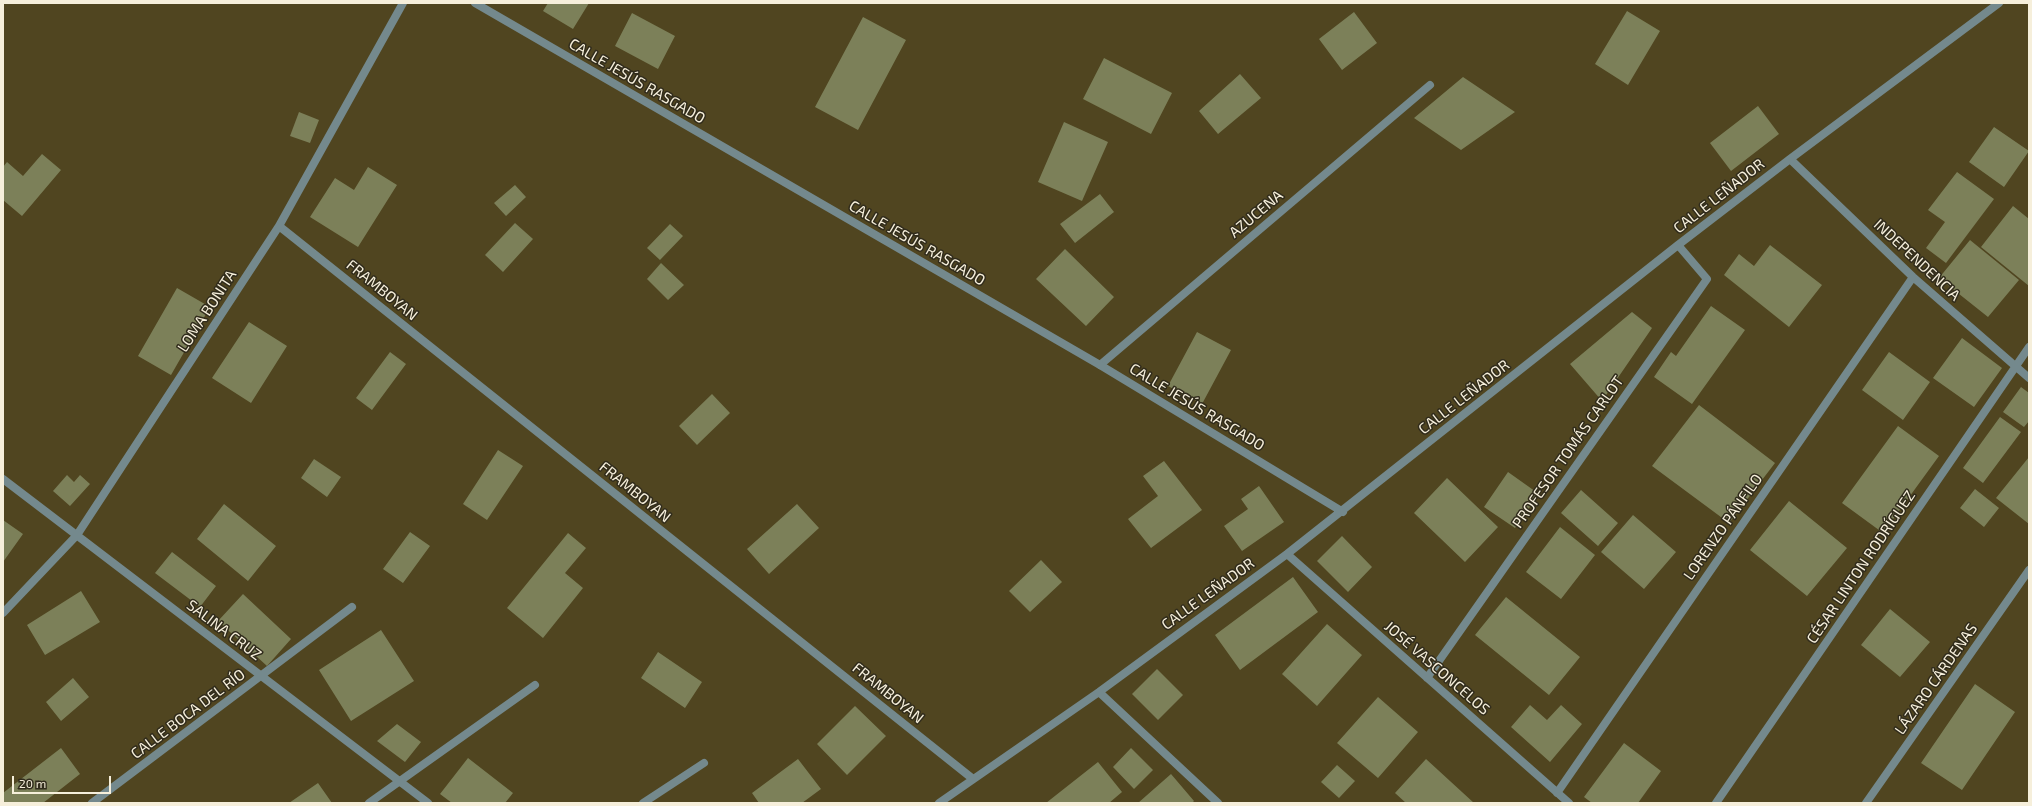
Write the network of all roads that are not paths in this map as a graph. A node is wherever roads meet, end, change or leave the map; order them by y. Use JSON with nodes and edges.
{"nodes":[{"id":1,"x":403,"y":3,"type":"edge"},
{"id":2,"x":475,"y":3,"type":"edge"},
{"id":3,"x":1999,"y":3,"type":"edge"},
{"id":4,"x":1430,"y":85,"type":"dead end"},
{"id":5,"x":1790,"y":159,"type":"junction"},
{"id":6,"x":279,"y":226,"type":"junction"},
{"id":7,"x":1678,"y":245,"type":"junction"},
{"id":8,"x":1913,"y":277,"type":"junction"},
{"id":9,"x":2029,"y":347,"type":"edge"},
{"id":10,"x":1100,"y":365,"type":"junction"},
{"id":11,"x":2015,"y":366,"type":"junction"},
{"id":12,"x":2029,"y":378,"type":"edge"},
{"id":13,"x":3,"y":479,"type":"edge"},
{"id":14,"x":1343,"y":512,"type":"junction"},
{"id":15,"x":77,"y":535,"type":"junction"},
{"id":16,"x":1287,"y":554,"type":"junction"},
{"id":17,"x":2029,"y":570,"type":"edge"},
{"id":18,"x":352,"y":607,"type":"dead end"},
{"id":19,"x":3,"y":613,"type":"edge"},
{"id":20,"x":262,"y":676,"type":"junction"},
{"id":21,"x":1427,"y":678,"type":"junction"},
{"id":22,"x":535,"y":685,"type":"dead end"},
{"id":23,"x":1099,"y":692,"type":"junction"},
{"id":24,"x":704,"y":763,"type":"dead end"},
{"id":25,"x":973,"y":779,"type":"junction"},
{"id":26,"x":400,"y":782,"type":"junction"},
{"id":27,"x":1557,"y":793,"type":"junction"},
{"id":28,"x":92,"y":803,"type":"edge"},
{"id":29,"x":368,"y":803,"type":"edge"},
{"id":30,"x":428,"y":803,"type":"edge"},
{"id":31,"x":642,"y":803,"type":"edge"},
{"id":32,"x":940,"y":803,"type":"edge"},
{"id":33,"x":1218,"y":803,"type":"edge"},
{"id":34,"x":1569,"y":803,"type":"edge"},
{"id":35,"x":1716,"y":803,"type":"edge"},
{"id":36,"x":1866,"y":803,"type":"edge"}],
"edges":[{"from":1,"to":6,"type":"street","name":"LOMA BONITA"},
{"from":2,"to":10,"type":"street","name":"CALLE JESÚS RASGADO"},
{"from":3,"to":5,"type":"street","name":"CALLE LEÑADOR"},
{"from":4,"to":10,"type":"street","name":"AZUCENA"},
{"from":5,"to":7,"type":"street","name":"CALLE LEÑADOR"},
{"from":5,"to":8,"type":"street","name":"INDEPENDENCIA"},
{"from":6,"to":15,"type":"street","name":"LOMA BONITA"},
{"from":6,"to":25,"type":"street","name":"FRAMBOYAN"},
{"from":7,"to":14,"type":"street","name":"CALLE LEÑADOR"},
{"from":7,"to":21,"type":"street","name":"PROFESOR TOMÁS CARLOT"},
{"from":8,"to":11,"type":"street","name":"INDEPENDENCIA"},
{"from":8,"to":27,"type":"street","name":"LORENZO PÁNFILO"},
{"from":9,"to":11,"type":"street","name":"CÉSAR LINTON RODRÍGUEZ"},
{"from":10,"to":14,"type":"street","name":"CALLE JESÚS RASGADO"},
{"from":11,"to":12,"type":"street","name":"INDEPENDENCIA"},
{"from":11,"to":35,"type":"street","name":"CÉSAR LINTON RODRÍGUEZ"},
{"from":13,"to":15,"type":"street","name":"SALINA CRUZ"},
{"from":14,"to":16,"type":"street","name":"CALLE LEÑADOR"},
{"from":15,"to":19,"type":"street","name":"LOMA BONITA"},
{"from":15,"to":20,"type":"street","name":"SALINA CRUZ"},
{"from":16,"to":21,"type":"street","name":"JOSÉ VASCONCELOS"},
{"from":16,"to":23,"type":"street","name":"CALLE LEÑADOR"},
{"from":17,"to":36,"type":"street","name":"LÁZARO CÁRDENAS"},
{"from":18,"to":20,"type":"street","name":"CALLE BOCA DEL RÍO"},
{"from":20,"to":26,"type":"street","name":"SALINA CRUZ"},
{"from":20,"to":28,"type":"street","name":"CALLE BOCA DEL RÍO"},
{"from":21,"to":27,"type":"street","name":"JOSÉ VASCONCELOS"},
{"from":22,"to":26,"type":"street"},
{"from":23,"to":25,"type":"street","name":"CALLE LEÑADOR"},
{"from":23,"to":33,"type":"street"},
{"from":24,"to":31,"type":"street"},
{"from":25,"to":32,"type":"street","name":"CALLE LEÑADOR"},
{"from":26,"to":29,"type":"street"},
{"from":26,"to":30,"type":"street","name":"SALINA CRUZ"},
{"from":27,"to":34,"type":"street","name":"JOSÉ VASCONCELOS"}]}
